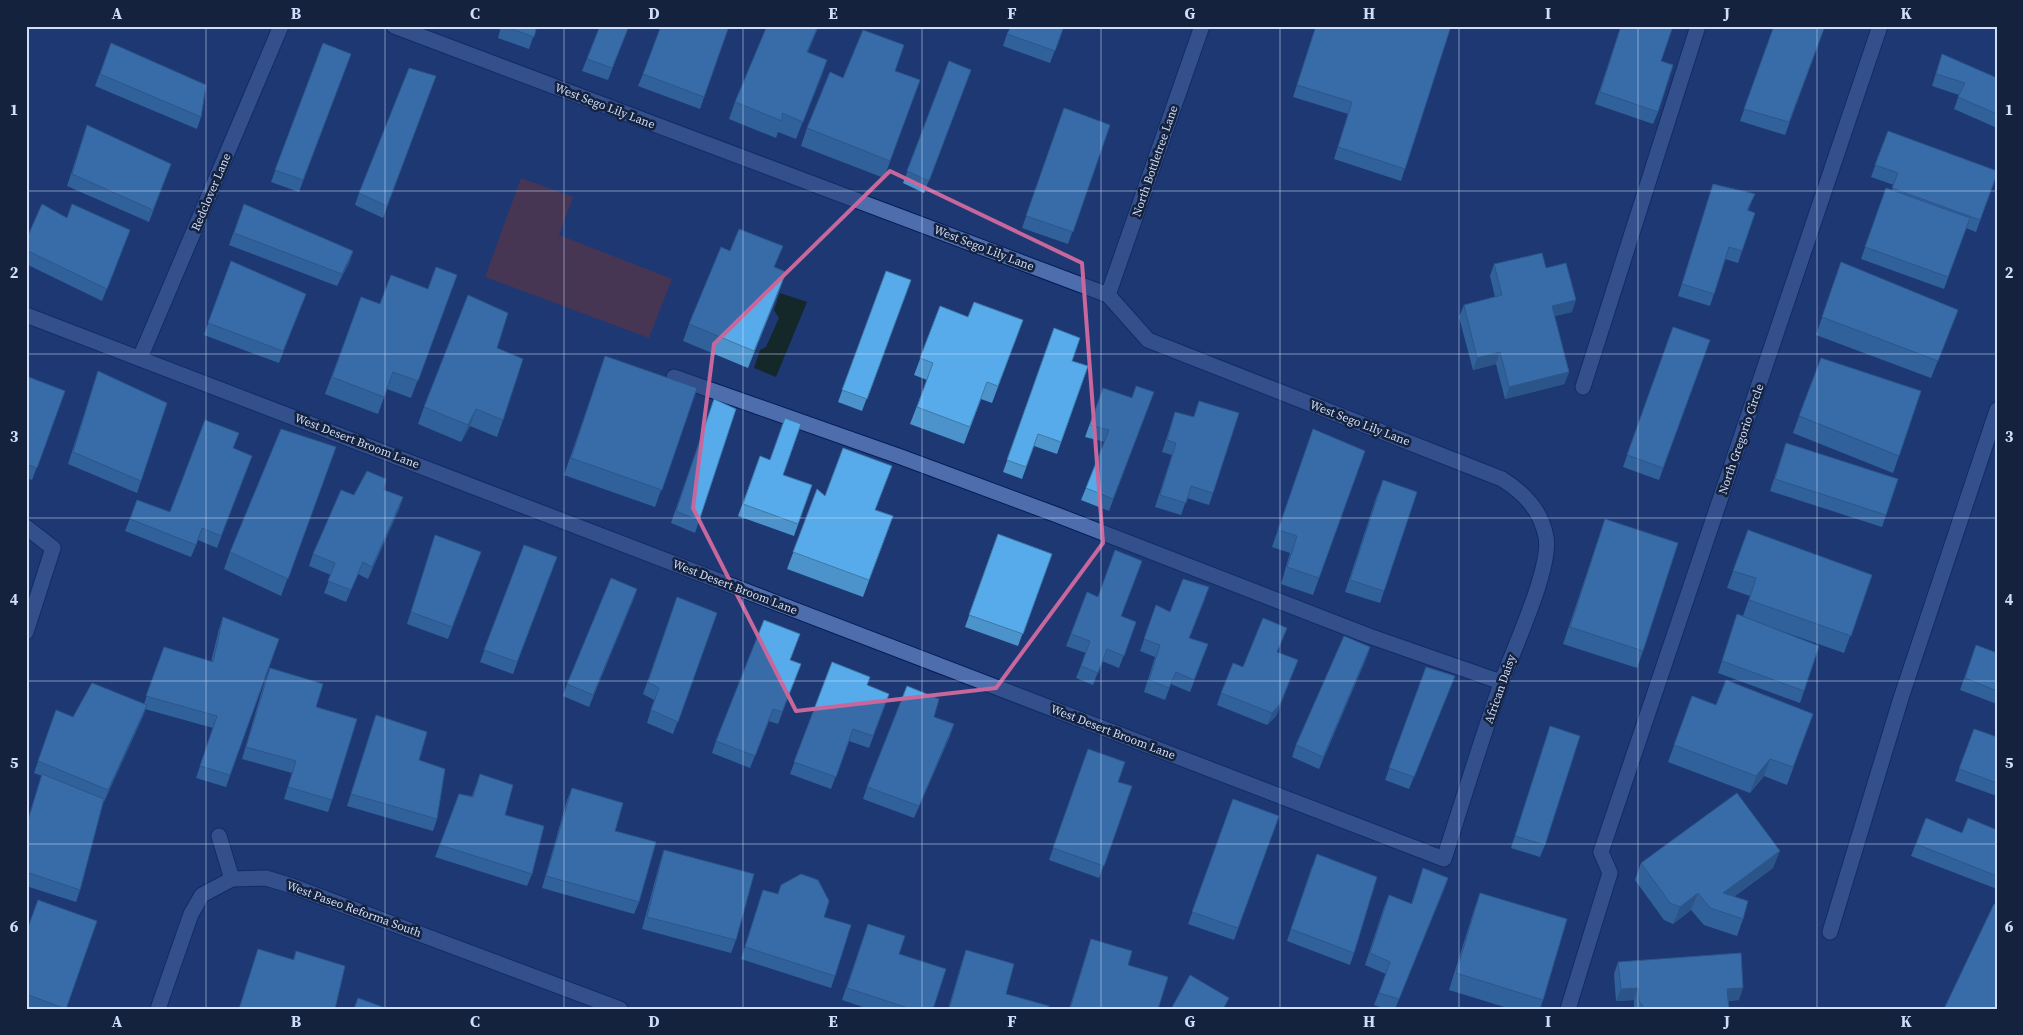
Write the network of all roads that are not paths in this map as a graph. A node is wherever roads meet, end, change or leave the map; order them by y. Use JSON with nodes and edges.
{"nodes":[{"id":1,"x":281,"y":26,"type":"edge"},
{"id":2,"x":394,"y":26,"type":"edge"},
{"id":3,"x":1202,"y":26,"type":"edge"},
{"id":4,"x":1698,"y":26,"type":"edge"},
{"id":5,"x":1880,"y":26,"type":"edge"},
{"id":6,"x":1108,"y":295,"type":"junction"},
{"id":7,"x":26,"y":315,"type":"edge"},
{"id":8,"x":140,"y":358,"type":"junction"},
{"id":9,"x":674,"y":378,"type":"edge"},
{"id":10,"x":1583,"y":386,"type":"dead end"},
{"id":11,"x":1997,"y":410,"type":"edge"},
{"id":12,"x":1540,"y":520,"type":"joint"},
{"id":13,"x":26,"y":527,"type":"edge"},
{"id":14,"x":26,"y":632,"type":"edge"},
{"id":15,"x":1502,"y":682,"type":"junction"},
{"id":16,"x":219,"y":836,"type":"dead end"},
{"id":17,"x":1444,"y":858,"type":"joint"},
{"id":18,"x":232,"y":879,"type":"junction"},
{"id":19,"x":1830,"y":932,"type":"dead end"},
{"id":20,"x":158,"y":1009,"type":"edge"},
{"id":21,"x":620,"y":1009,"type":"edge"},
{"id":22,"x":1568,"y":1009,"type":"edge"}],
"edges":[{"from":1,"to":8,"type":"street","name":"Redclover Lane"},
{"from":2,"to":6,"type":"street","name":"West Sego Lily Lane"},
{"from":3,"to":6,"type":"street","name":"North Bottletree Lane"},
{"from":4,"to":10,"type":"street"},
{"from":5,"to":22,"type":"street","name":"North Gregorio Circle"},
{"from":6,"to":12,"type":"street","name":"West Sego Lily Lane"},
{"from":7,"to":8,"type":"street","name":"West Desert Broom Lane"},
{"from":8,"to":17,"type":"street","name":"West Desert Broom Lane"},
{"from":9,"to":15,"type":"street"},
{"from":11,"to":19,"type":"street"},
{"from":12,"to":15,"type":"street","name":"African Daisy"},
{"from":13,"to":14,"type":"street"},
{"from":15,"to":17,"type":"street","name":"African Daisy"},
{"from":16,"to":18,"type":"street"},
{"from":18,"to":20,"type":"street","name":"West Paseo Reforma South"},
{"from":18,"to":21,"type":"street","name":"West Paseo Reforma South"}]}
